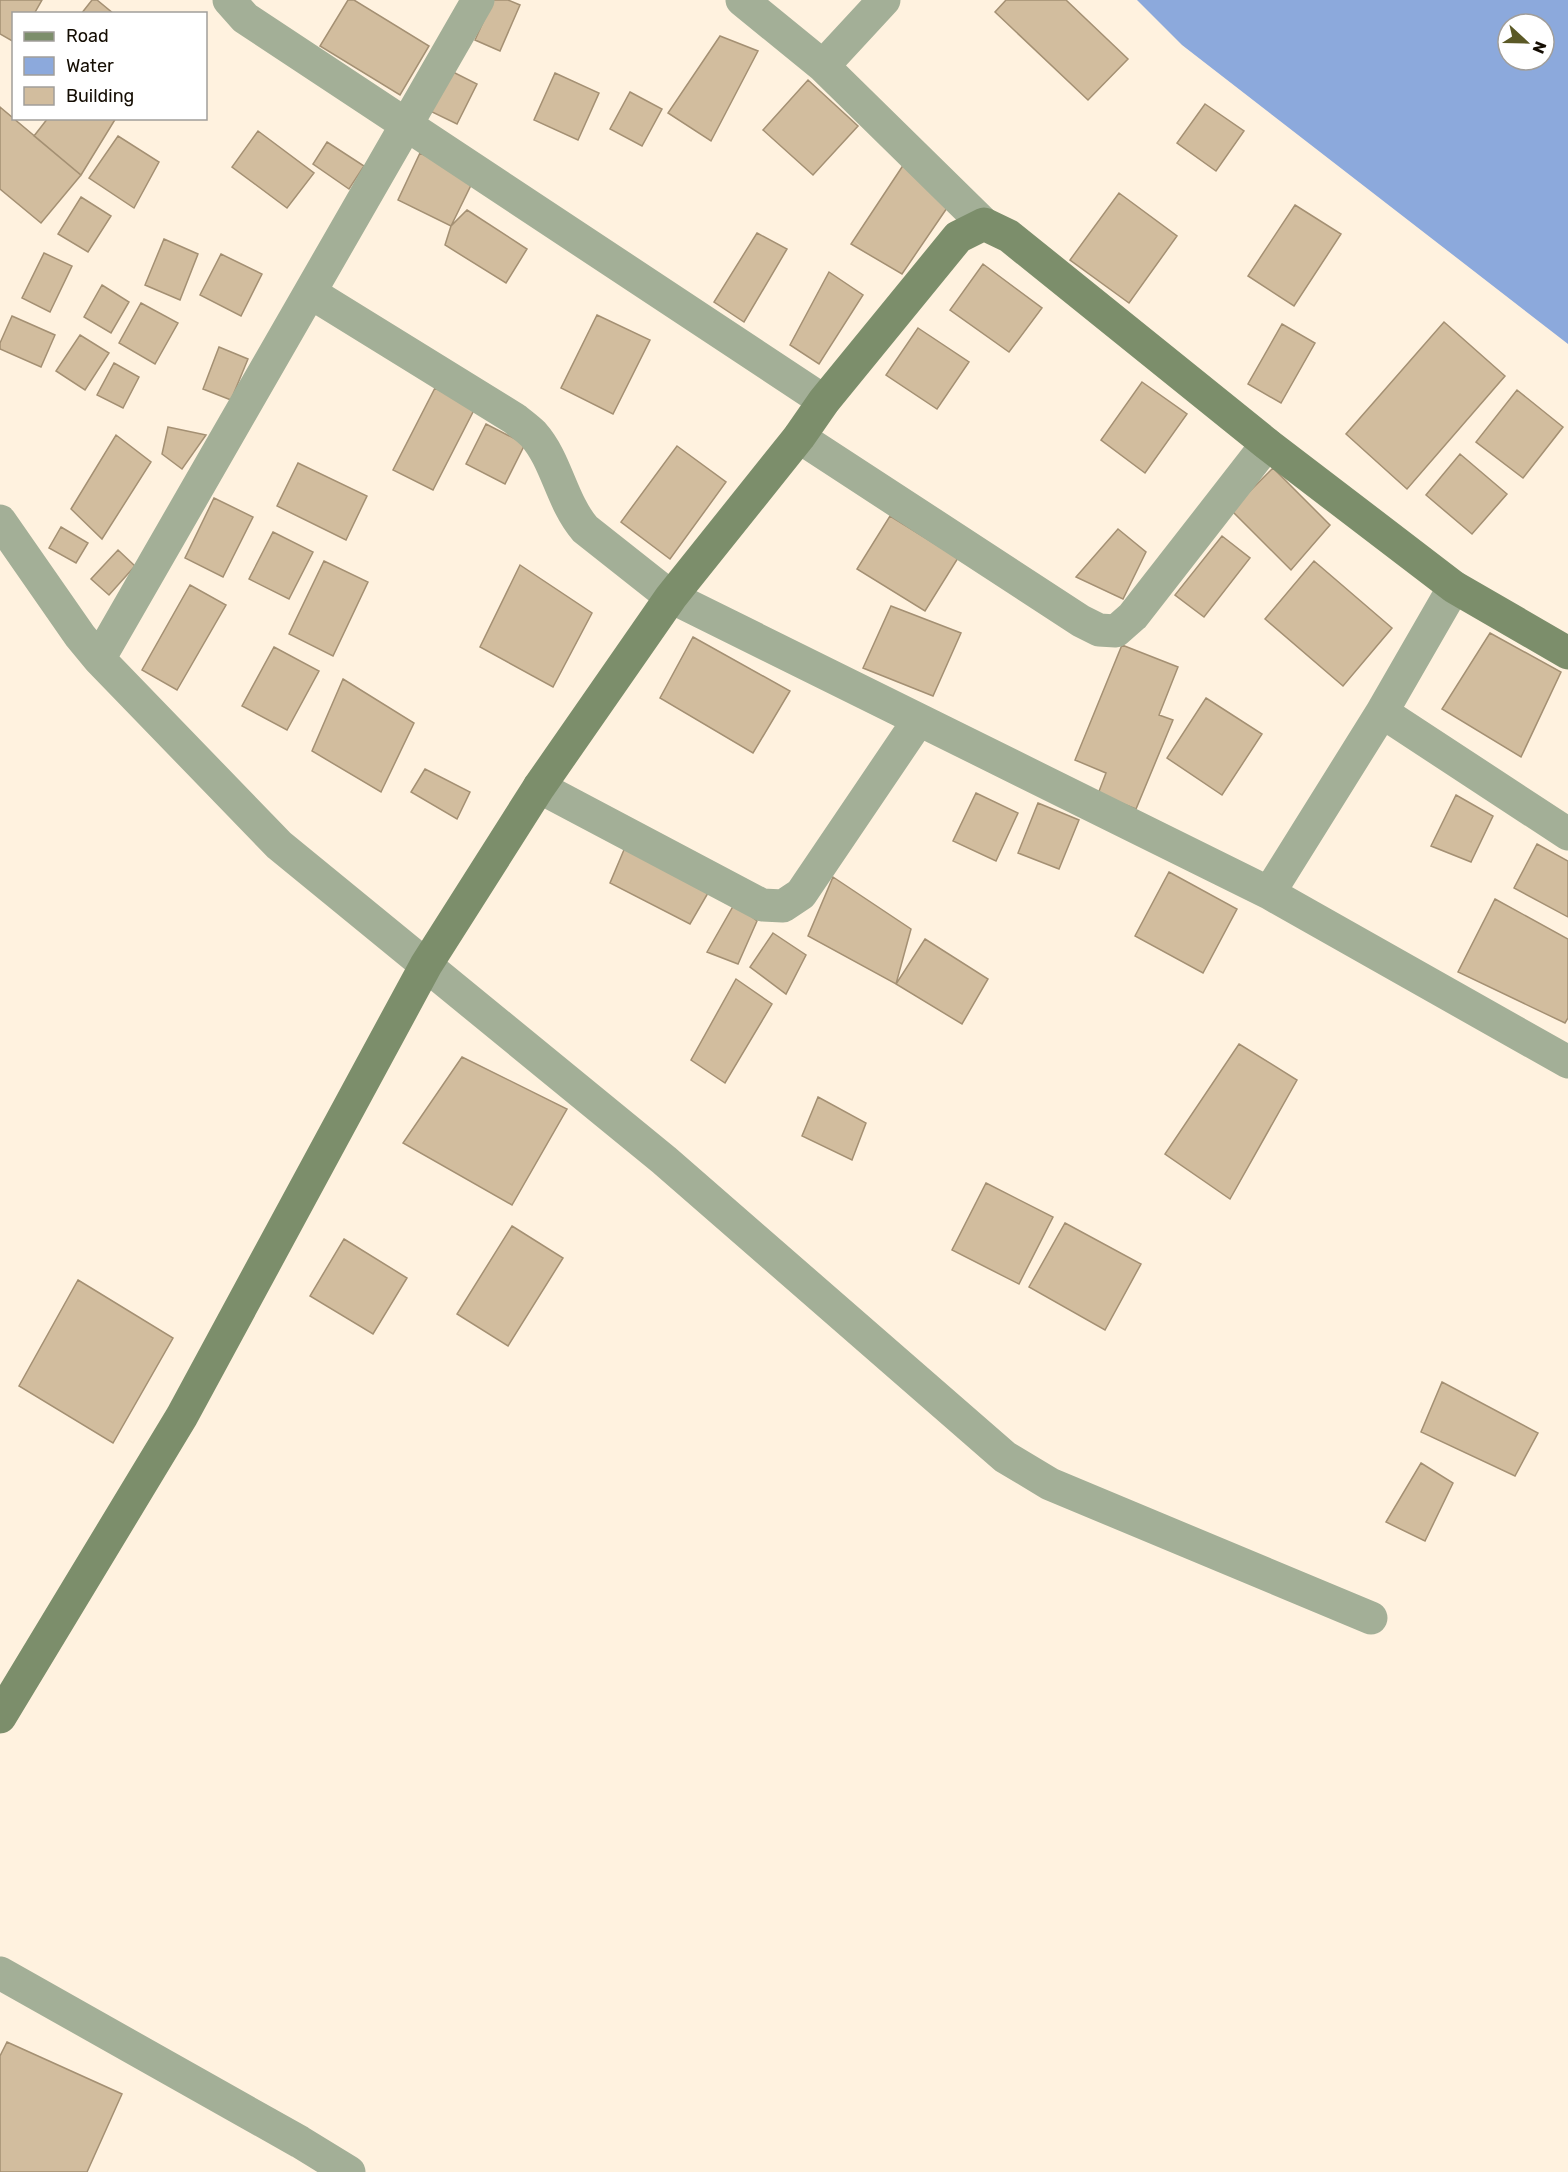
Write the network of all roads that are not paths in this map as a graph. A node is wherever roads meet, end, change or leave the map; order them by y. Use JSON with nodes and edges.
{"nodes":[{"id":1,"x":229,"y":0,"type":"edge"},
{"id":2,"x":478,"y":0,"type":"edge"},
{"id":3,"x":742,"y":0,"type":"edge"},
{"id":4,"x":884,"y":0,"type":"edge"},
{"id":5,"x":823,"y":66,"type":"junction"},
{"id":6,"x":407,"y":126,"type":"junction"},
{"id":7,"x":984,"y":224,"type":"junction"},
{"id":8,"x":311,"y":293,"type":"junction"},
{"id":9,"x":824,"y":401,"type":"junction"},
{"id":10,"x":799,"y":437,"type":"junction"},
{"id":11,"x":1267,"y":444,"type":"junction"},
{"id":12,"x":0,"y":520,"type":"edge"},
{"id":13,"x":1454,"y":587,"type":"junction"},
{"id":14,"x":671,"y":597,"type":"junction"},
{"id":15,"x":1568,"y":653,"type":"edge"},
{"id":16,"x":99,"y":659,"type":"junction"},
{"id":17,"x":1382,"y":712,"type":"junction"},
{"id":18,"x":918,"y":721,"type":"junction"},
{"id":19,"x":539,"y":787,"type":"junction"},
{"id":20,"x":1568,"y":834,"type":"edge"},
{"id":21,"x":1269,"y":893,"type":"junction"},
{"id":22,"x":426,"y":964,"type":"junction"},
{"id":23,"x":1568,"y":1062,"type":"edge"},
{"id":24,"x":1371,"y":1618,"type":"dead end"},
{"id":25,"x":0,"y":1717,"type":"edge"},
{"id":26,"x":0,"y":1973,"type":"edge"},
{"id":27,"x":349,"y":2172,"type":"edge"}],
"edges":[{"from":1,"to":6,"type":"street"},
{"from":2,"to":6,"type":"street"},
{"from":3,"to":5,"type":"street"},
{"from":4,"to":5,"type":"street"},
{"from":5,"to":7,"type":"street"},
{"from":6,"to":8,"type":"street"},
{"from":6,"to":9,"type":"street"},
{"from":7,"to":9,"type":"main road"},
{"from":7,"to":11,"type":"main road"},
{"from":8,"to":14,"type":"street"},
{"from":8,"to":16,"type":"street"},
{"from":9,"to":10,"type":"main road"},
{"from":10,"to":11,"type":"street"},
{"from":10,"to":14,"type":"main road"},
{"from":11,"to":13,"type":"main road"},
{"from":12,"to":16,"type":"street"},
{"from":13,"to":15,"type":"main road"},
{"from":13,"to":17,"type":"street"},
{"from":14,"to":18,"type":"street"},
{"from":14,"to":19,"type":"main road"},
{"from":16,"to":22,"type":"street"},
{"from":17,"to":20,"type":"street"},
{"from":17,"to":21,"type":"street"},
{"from":18,"to":19,"type":"street"},
{"from":18,"to":21,"type":"street"},
{"from":19,"to":22,"type":"main road"},
{"from":21,"to":23,"type":"street"},
{"from":22,"to":24,"type":"street"},
{"from":22,"to":25,"type":"main road"},
{"from":26,"to":27,"type":"street"}]}
